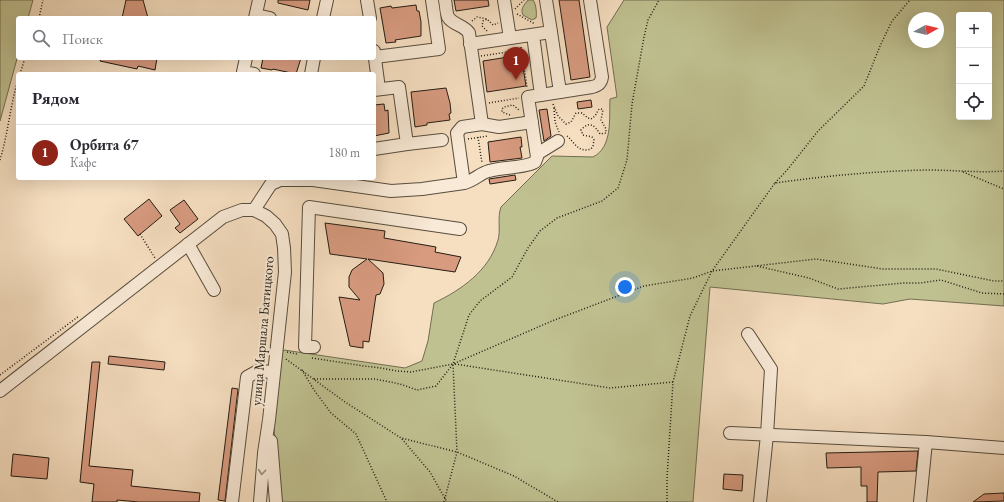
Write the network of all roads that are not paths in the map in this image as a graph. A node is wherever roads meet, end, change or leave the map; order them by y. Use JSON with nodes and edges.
{"nodes":[{"id":1,"x":259,"y":0,"type":"edge"},
{"id":2,"x":327,"y":0,"type":"edge"},
{"id":3,"x":367,"y":0,"type":"edge"},
{"id":4,"x":432,"y":0,"type":"edge"},
{"id":5,"x":445,"y":0,"type":"edge"},
{"id":6,"x":504,"y":0,"type":"edge"},
{"id":7,"x":546,"y":0,"type":"edge"},
{"id":8,"x":590,"y":0,"type":"edge"},
{"id":9,"x":255,"y":16,"type":"edge"},
{"id":10,"x":323,"y":16,"type":"edge"},
{"id":11,"x":370,"y":16,"type":"edge"},
{"id":12,"x":534,"y":30,"type":"junction"},
{"id":13,"x":551,"y":32,"type":"junction"},
{"id":14,"x":515,"y":38,"type":"junction"},
{"id":15,"x":470,"y":44,"type":"junction"},
{"id":16,"x":376,"y":54,"type":"edge"},
{"id":17,"x":246,"y":60,"type":"edge"},
{"id":18,"x":314,"y":60,"type":"edge"},
{"id":19,"x":374,"y":60,"type":"edge"},
{"id":20,"x":243,"y":72,"type":"edge"},
{"id":21,"x":311,"y":72,"type":"edge"},
{"id":22,"x":376,"y":72,"type":"edge"},
{"id":23,"x":376,"y":78,"type":"edge"},
{"id":24,"x":377,"y":90,"type":"edge"},
{"id":25,"x":551,"y":94,"type":"junction"},
{"id":26,"x":532,"y":122,"type":"junction"},
{"id":27,"x":479,"y":125,"type":"junction"},
{"id":28,"x":442,"y":140,"type":"dead end"},
{"id":29,"x":556,"y":140,"type":"road end"},
{"id":30,"x":407,"y":144,"type":"junction"},
{"id":31,"x":376,"y":149,"type":"edge"},
{"id":32,"x":537,"y":154,"type":"junction"},
{"id":33,"x":330,"y":180,"type":"edge"},
{"id":34,"x":270,"y":181,"type":"edge"},
{"id":35,"x":464,"y":183,"type":"junction"},
{"id":36,"x":254,"y":210,"type":"junction"},
{"id":37,"x":460,"y":228,"type":"dead end"},
{"id":38,"x":188,"y":244,"type":"junction"},
{"id":39,"x":285,"y":272,"type":"junction"},
{"id":40,"x":307,"y":273,"type":"junction"},
{"id":41,"x":214,"y":290,"type":"dead end"},
{"id":42,"x":748,"y":334,"type":"dead end"},
{"id":43,"x":314,"y":347,"type":"dead end"},
{"id":44,"x":273,"y":372,"type":"junction"},
{"id":45,"x":0,"y":391,"type":"edge"},
{"id":46,"x":269,"y":420,"type":"junction"},
{"id":47,"x":730,"y":433,"type":"dead end"},
{"id":48,"x":767,"y":435,"type":"junction"},
{"id":49,"x":926,"y":442,"type":"junction"},
{"id":50,"x":1004,"y":448,"type":"edge"},
{"id":51,"x":232,"y":502,"type":"edge"},
{"id":52,"x":260,"y":502,"type":"edge"},
{"id":53,"x":276,"y":502,"type":"edge"},
{"id":54,"x":760,"y":502,"type":"edge"},
{"id":55,"x":920,"y":502,"type":"edge"}],
"edges":[{"from":1,"to":9,"type":"street"},
{"from":2,"to":10,"type":"street"},
{"from":3,"to":11,"type":"street"},
{"from":4,"to":16,"type":"street"},
{"from":5,"to":15,"type":"street"},
{"from":6,"to":14,"type":"street"},
{"from":7,"to":13,"type":"street"},
{"from":8,"to":25,"type":"street"},
{"from":12,"to":13,"type":"street"},
{"from":12,"to":14,"type":"street"},
{"from":12,"to":25,"type":"street"},
{"from":13,"to":25,"type":"street"},
{"from":14,"to":15,"type":"street"},
{"from":15,"to":27,"type":"street"},
{"from":17,"to":20,"type":"street"},
{"from":18,"to":21,"type":"street"},
{"from":19,"to":22,"type":"street"},
{"from":23,"to":24,"type":"street"},
{"from":24,"to":30,"type":"street"},
{"from":25,"to":26,"type":"street"},
{"from":26,"to":27,"type":"street"},
{"from":26,"to":32,"type":"street"},
{"from":27,"to":35,"type":"street"},
{"from":28,"to":30,"type":"street"},
{"from":29,"to":32,"type":"street"},
{"from":30,"to":31,"type":"street"},
{"from":32,"to":35,"type":"street"},
{"from":33,"to":34,"type":"street"},
{"from":33,"to":35,"type":"street"},
{"from":34,"to":36,"type":"street"},
{"from":36,"to":38,"type":"street"},
{"from":36,"to":39,"type":"street","name":"улица Маршала Батицкого"},
{"from":37,"to":40,"type":"street"},
{"from":38,"to":41,"type":"street"},
{"from":38,"to":45,"type":"street"},
{"from":39,"to":40,"type":"street"},
{"from":39,"to":44,"type":"street","name":"улица Маршала Батицкого"},
{"from":40,"to":43,"type":"street"},
{"from":42,"to":48,"type":"street"},
{"from":44,"to":46,"type":"street","name":"улица Маршала Батицкого"},
{"from":44,"to":51,"type":"street"},
{"from":46,"to":52,"type":"street","name":"улица Маршала Батицкого","one_way":true},
{"from":46,"to":53,"type":"street","name":"улица Маршала Батицкого"},
{"from":47,"to":48,"type":"street"},
{"from":48,"to":49,"type":"street"},
{"from":48,"to":54,"type":"street"},
{"from":49,"to":50,"type":"street"},
{"from":49,"to":55,"type":"street"}]}
